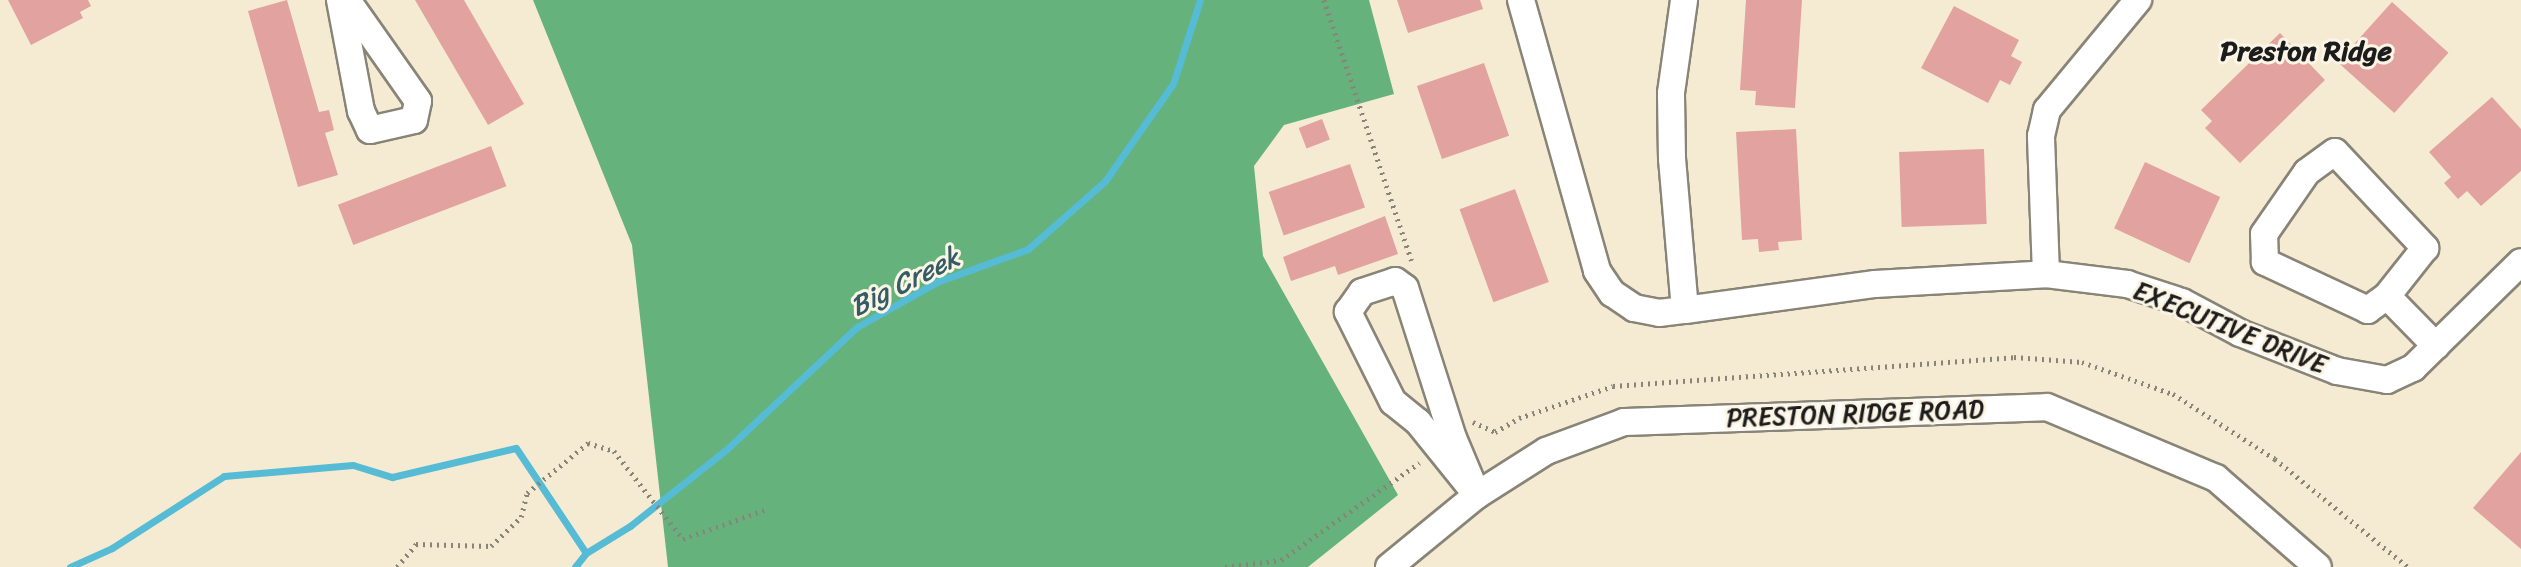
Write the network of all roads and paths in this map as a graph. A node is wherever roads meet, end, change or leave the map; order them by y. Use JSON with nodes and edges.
{"nodes":[{"id":1,"x":340,"y":0,"type":"edge"},
{"id":2,"x":347,"y":0,"type":"edge"},
{"id":3,"x":1521,"y":0,"type":"edge"},
{"id":4,"x":1684,"y":0,"type":"edge"},
{"id":5,"x":2138,"y":0,"type":"edge"},
{"id":6,"x":2521,"y":262,"type":"edge"},
{"id":7,"x":2046,"y":274,"type":"junction"},
{"id":8,"x":2387,"y":296,"type":"junction"},
{"id":9,"x":1685,"y":310,"type":"junction"},
{"id":10,"x":2436,"y":346,"type":"junction"},
{"id":11,"x":1477,"y":495,"type":"junction"},
{"id":12,"x":764,"y":510,"type":"dead end"},
{"id":13,"x":397,"y":567,"type":"edge"},
{"id":14,"x":1389,"y":567,"type":"edge"},
{"id":15,"x":2318,"y":567,"type":"edge"}],
"edges":[{"from":1,"to":2,"type":"street"},
{"from":3,"to":9,"type":"street","name":"EXECUTIVE DRIVE"},
{"from":4,"to":9,"type":"street"},
{"from":5,"to":7,"type":"street"},
{"from":6,"to":10,"type":"street","name":"EXECUTIVE DRIVE"},
{"from":7,"to":9,"type":"street","name":"EXECUTIVE DRIVE"},
{"from":7,"to":10,"type":"street","name":"EXECUTIVE DRIVE"},
{"from":8,"to":8,"type":"street"},
{"from":8,"to":10,"type":"street"},
{"from":11,"to":11,"type":"street"},
{"from":11,"to":14,"type":"street","name":"PRESTON RIDGE ROAD"},
{"from":11,"to":15,"type":"street","name":"PRESTON RIDGE ROAD"},
{"from":12,"to":13,"type":"path"}]}
